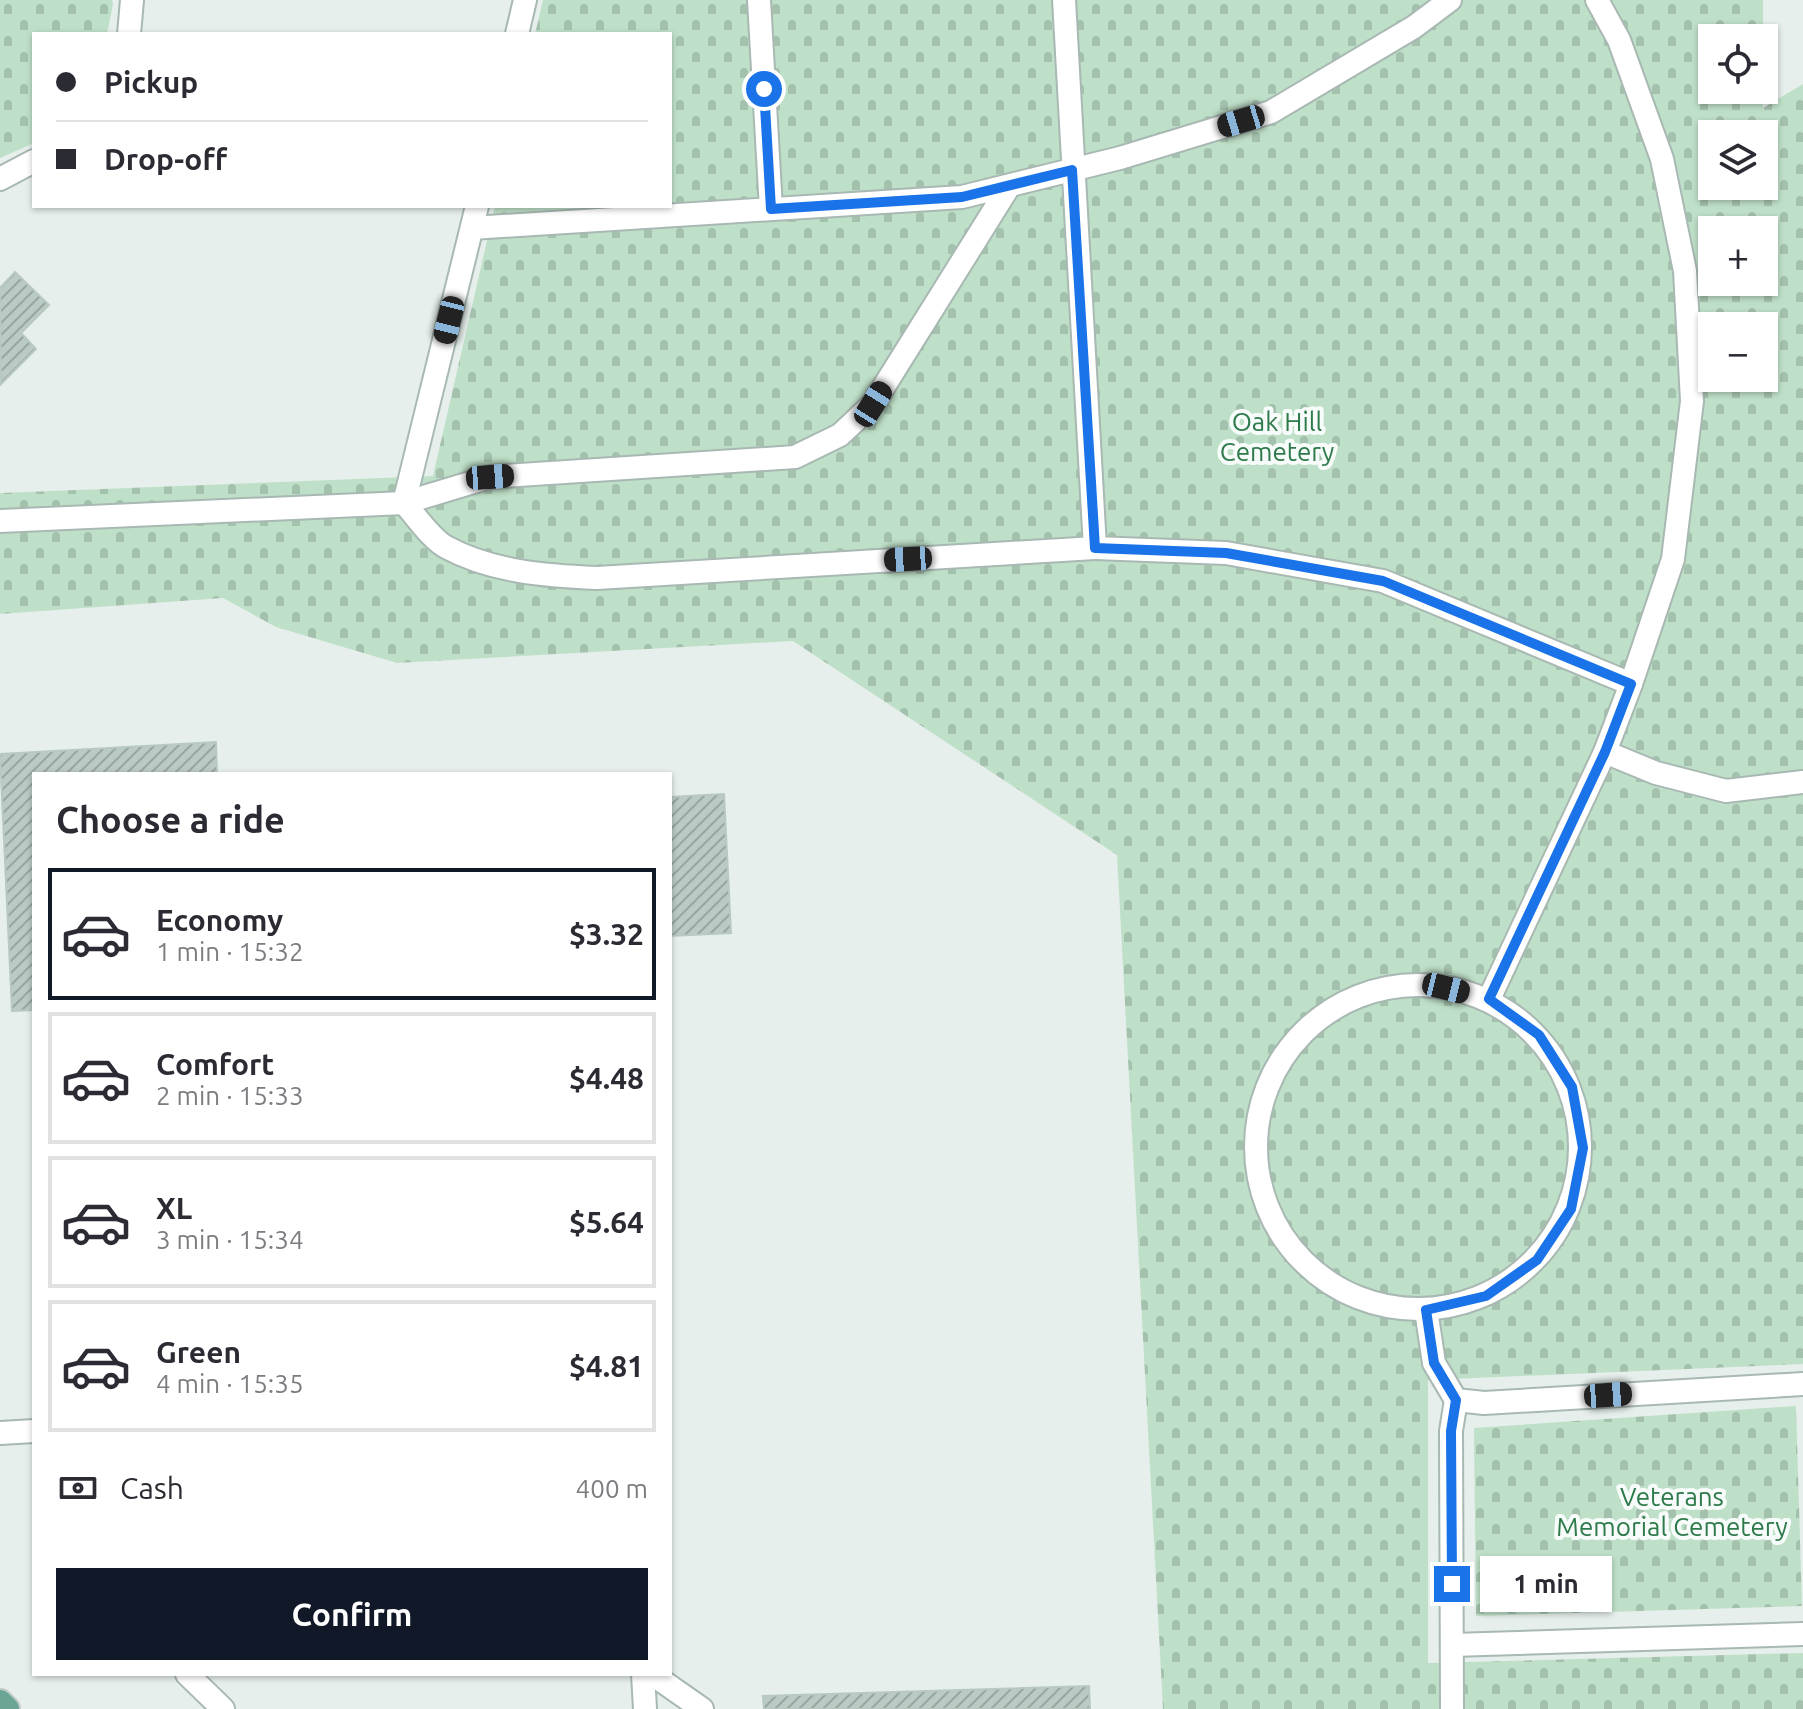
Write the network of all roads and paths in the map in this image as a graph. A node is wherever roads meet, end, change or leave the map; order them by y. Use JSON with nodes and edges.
{"nodes":[{"id":1,"x":132,"y":0,"type":"edge"},
{"id":2,"x":525,"y":0,"type":"edge"},
{"id":3,"x":759,"y":0,"type":"edge"},
{"id":4,"x":1064,"y":0,"type":"edge"},
{"id":5,"x":1450,"y":0,"type":"edge"},
{"id":6,"x":1597,"y":0,"type":"edge"},
{"id":7,"x":129,"y":32,"type":"edge"},
{"id":8,"x":517,"y":32,"type":"edge"},
{"id":9,"x":32,"y":162,"type":"edge"},
{"id":10,"x":1072,"y":170,"type":"junction"},
{"id":11,"x":0,"y":179,"type":"edge"},
{"id":12,"x":1008,"y":188,"type":"junction"},
{"id":13,"x":477,"y":208,"type":"edge"},
{"id":14,"x":771,"y":209,"type":"junction"},
{"id":15,"x":472,"y":228,"type":"junction"},
{"id":16,"x":404,"y":503,"type":"junction"},
{"id":17,"x":0,"y":521,"type":"edge"},
{"id":18,"x":1095,"y":548,"type":"junction"},
{"id":19,"x":1631,"y":684,"type":"junction"},
{"id":20,"x":1605,"y":752,"type":"junction"},
{"id":21,"x":1803,"y":782,"type":"edge"},
{"id":22,"x":1489,"y":999,"type":"junction"},
{"id":23,"x":1426,"y":1310,"type":"junction"},
{"id":24,"x":1803,"y":1384,"type":"edge"},
{"id":25,"x":1456,"y":1400,"type":"junction"},
{"id":26,"x":32,"y":1431,"type":"edge"},
{"id":27,"x":0,"y":1433,"type":"edge"},
{"id":28,"x":1803,"y":1634,"type":"edge"},
{"id":29,"x":1452,"y":1645,"type":"junction"},
{"id":30,"x":189,"y":1676,"type":"edge"},
{"id":31,"x":643,"y":1676,"type":"edge"},
{"id":32,"x":655,"y":1676,"type":"edge"},
{"id":33,"x":0,"y":1702,"type":"edge"},
{"id":34,"x":7,"y":1709,"type":"edge"},
{"id":35,"x":223,"y":1709,"type":"edge"},
{"id":36,"x":645,"y":1709,"type":"edge"},
{"id":37,"x":702,"y":1709,"type":"edge"},
{"id":38,"x":1452,"y":1709,"type":"edge"}],
"edges":[{"from":1,"to":7,"type":"lane"},
{"from":2,"to":8,"type":"lane"},
{"from":3,"to":14,"type":"lane"},
{"from":4,"to":10,"type":"lane"},
{"from":5,"to":10,"type":"lane"},
{"from":6,"to":19,"type":"lane"},
{"from":9,"to":11,"type":"lane"},
{"from":10,"to":12,"type":"lane"},
{"from":10,"to":18,"type":"lane"},
{"from":12,"to":14,"type":"lane"},
{"from":12,"to":16,"type":"lane"},
{"from":13,"to":15,"type":"lane"},
{"from":14,"to":15,"type":"lane"},
{"from":15,"to":16,"type":"lane"},
{"from":16,"to":17,"type":"lane"},
{"from":16,"to":18,"type":"lane"},
{"from":18,"to":19,"type":"lane"},
{"from":19,"to":20,"type":"lane"},
{"from":20,"to":21,"type":"lane"},
{"from":20,"to":22,"type":"lane"},
{"from":22,"to":23,"type":"lane"},
{"from":22,"to":23,"type":"lane"},
{"from":23,"to":25,"type":"lane"},
{"from":24,"to":25,"type":"lane"},
{"from":25,"to":29,"type":"lane"},
{"from":26,"to":27,"type":"lane"},
{"from":28,"to":29,"type":"lane"},
{"from":29,"to":38,"type":"lane"},
{"from":30,"to":35,"type":"lane"},
{"from":31,"to":36,"type":"lane"},
{"from":32,"to":37,"type":"lane"},
{"from":33,"to":34,"type":"main road"}]}
